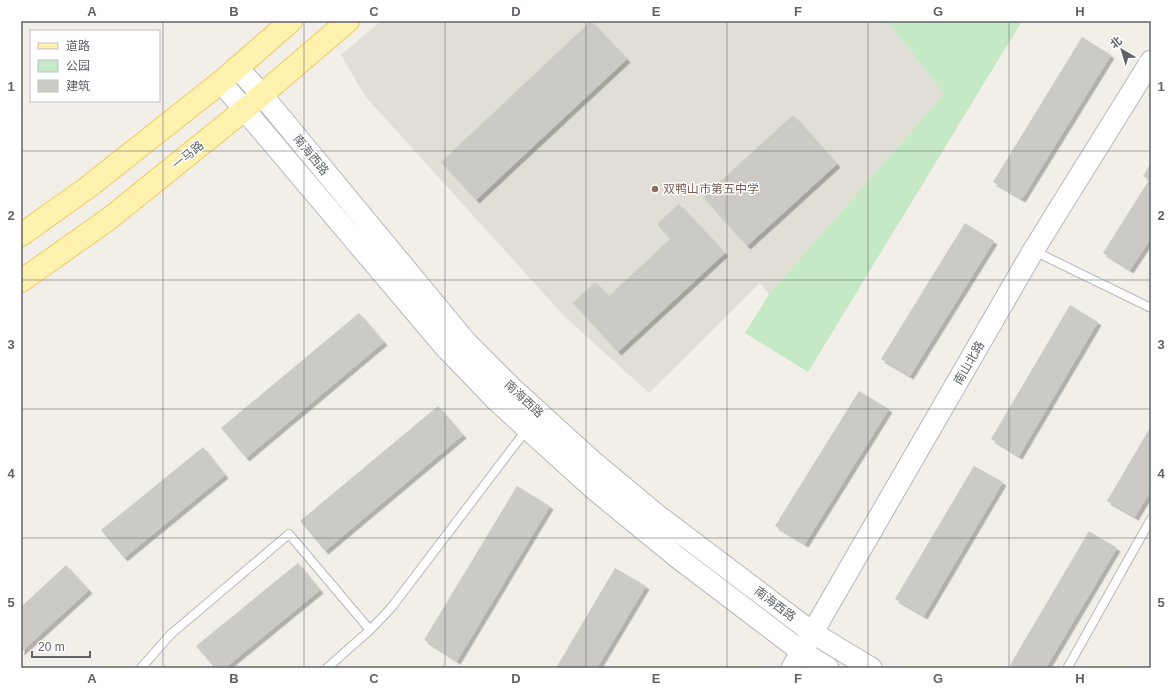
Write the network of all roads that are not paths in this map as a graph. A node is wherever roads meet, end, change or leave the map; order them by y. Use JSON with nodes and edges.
{"nodes":[{"id":1,"x":291,"y":21,"type":"edge"},
{"id":2,"x":348,"y":21,"type":"edge"},
{"id":3,"x":1151,"y":61,"type":"edge"},
{"id":4,"x":237,"y":67,"type":"junction"},
{"id":5,"x":220,"y":82,"type":"junction"},
{"id":6,"x":262,"y":95,"type":"junction"},
{"id":7,"x":244,"y":110,"type":"junction"},
{"id":8,"x":21,"y":235,"type":"edge"},
{"id":9,"x":1033,"y":251,"type":"junction"},
{"id":10,"x":21,"y":281,"type":"edge"},
{"id":11,"x":1151,"y":308,"type":"edge"},
{"id":12,"x":527,"y":428,"type":"junction"},
{"id":13,"x":1151,"y":519,"type":"edge"},
{"id":14,"x":370,"y":630,"type":"junction"},
{"id":15,"x":813,"y":633,"type":"junction"},
{"id":16,"x":797,"y":660,"type":"edge"},
{"id":17,"x":1068,"y":667,"type":"edge"},
{"id":18,"x":141,"y":668,"type":"edge"},
{"id":19,"x":327,"y":668,"type":"edge"},
{"id":20,"x":828,"y":668,"type":"edge"},
{"id":21,"x":871,"y":668,"type":"edge"}],
"edges":[{"from":1,"to":4,"type":"main road"},
{"from":2,"to":6,"type":"main road","name":"一马路"},
{"from":3,"to":9,"type":"street","name":"南山北路"},
{"from":4,"to":5,"type":"main road"},
{"from":4,"to":6,"type":"street","name":"南海西路"},
{"from":5,"to":7,"type":"street","name":"南海西路"},
{"from":5,"to":8,"type":"main road"},
{"from":6,"to":7,"type":"main road","name":"一马路"},
{"from":6,"to":15,"type":"street","name":"南海西路"},
{"from":7,"to":10,"type":"main road","name":"一马路"},
{"from":7,"to":12,"type":"street","name":"南海西路"},
{"from":9,"to":11,"type":"lane"},
{"from":9,"to":15,"type":"street","name":"南山北路"},
{"from":12,"to":14,"type":"lane"},
{"from":12,"to":16,"type":"street","name":"南海西路"},
{"from":13,"to":17,"type":"lane"},
{"from":14,"to":18,"type":"lane"},
{"from":14,"to":19,"type":"lane"},
{"from":15,"to":16,"type":"street","name":"南山北路"},
{"from":15,"to":21,"type":"street","name":"南海西路"},
{"from":16,"to":20,"type":"street","name":"南海西路"}]}
